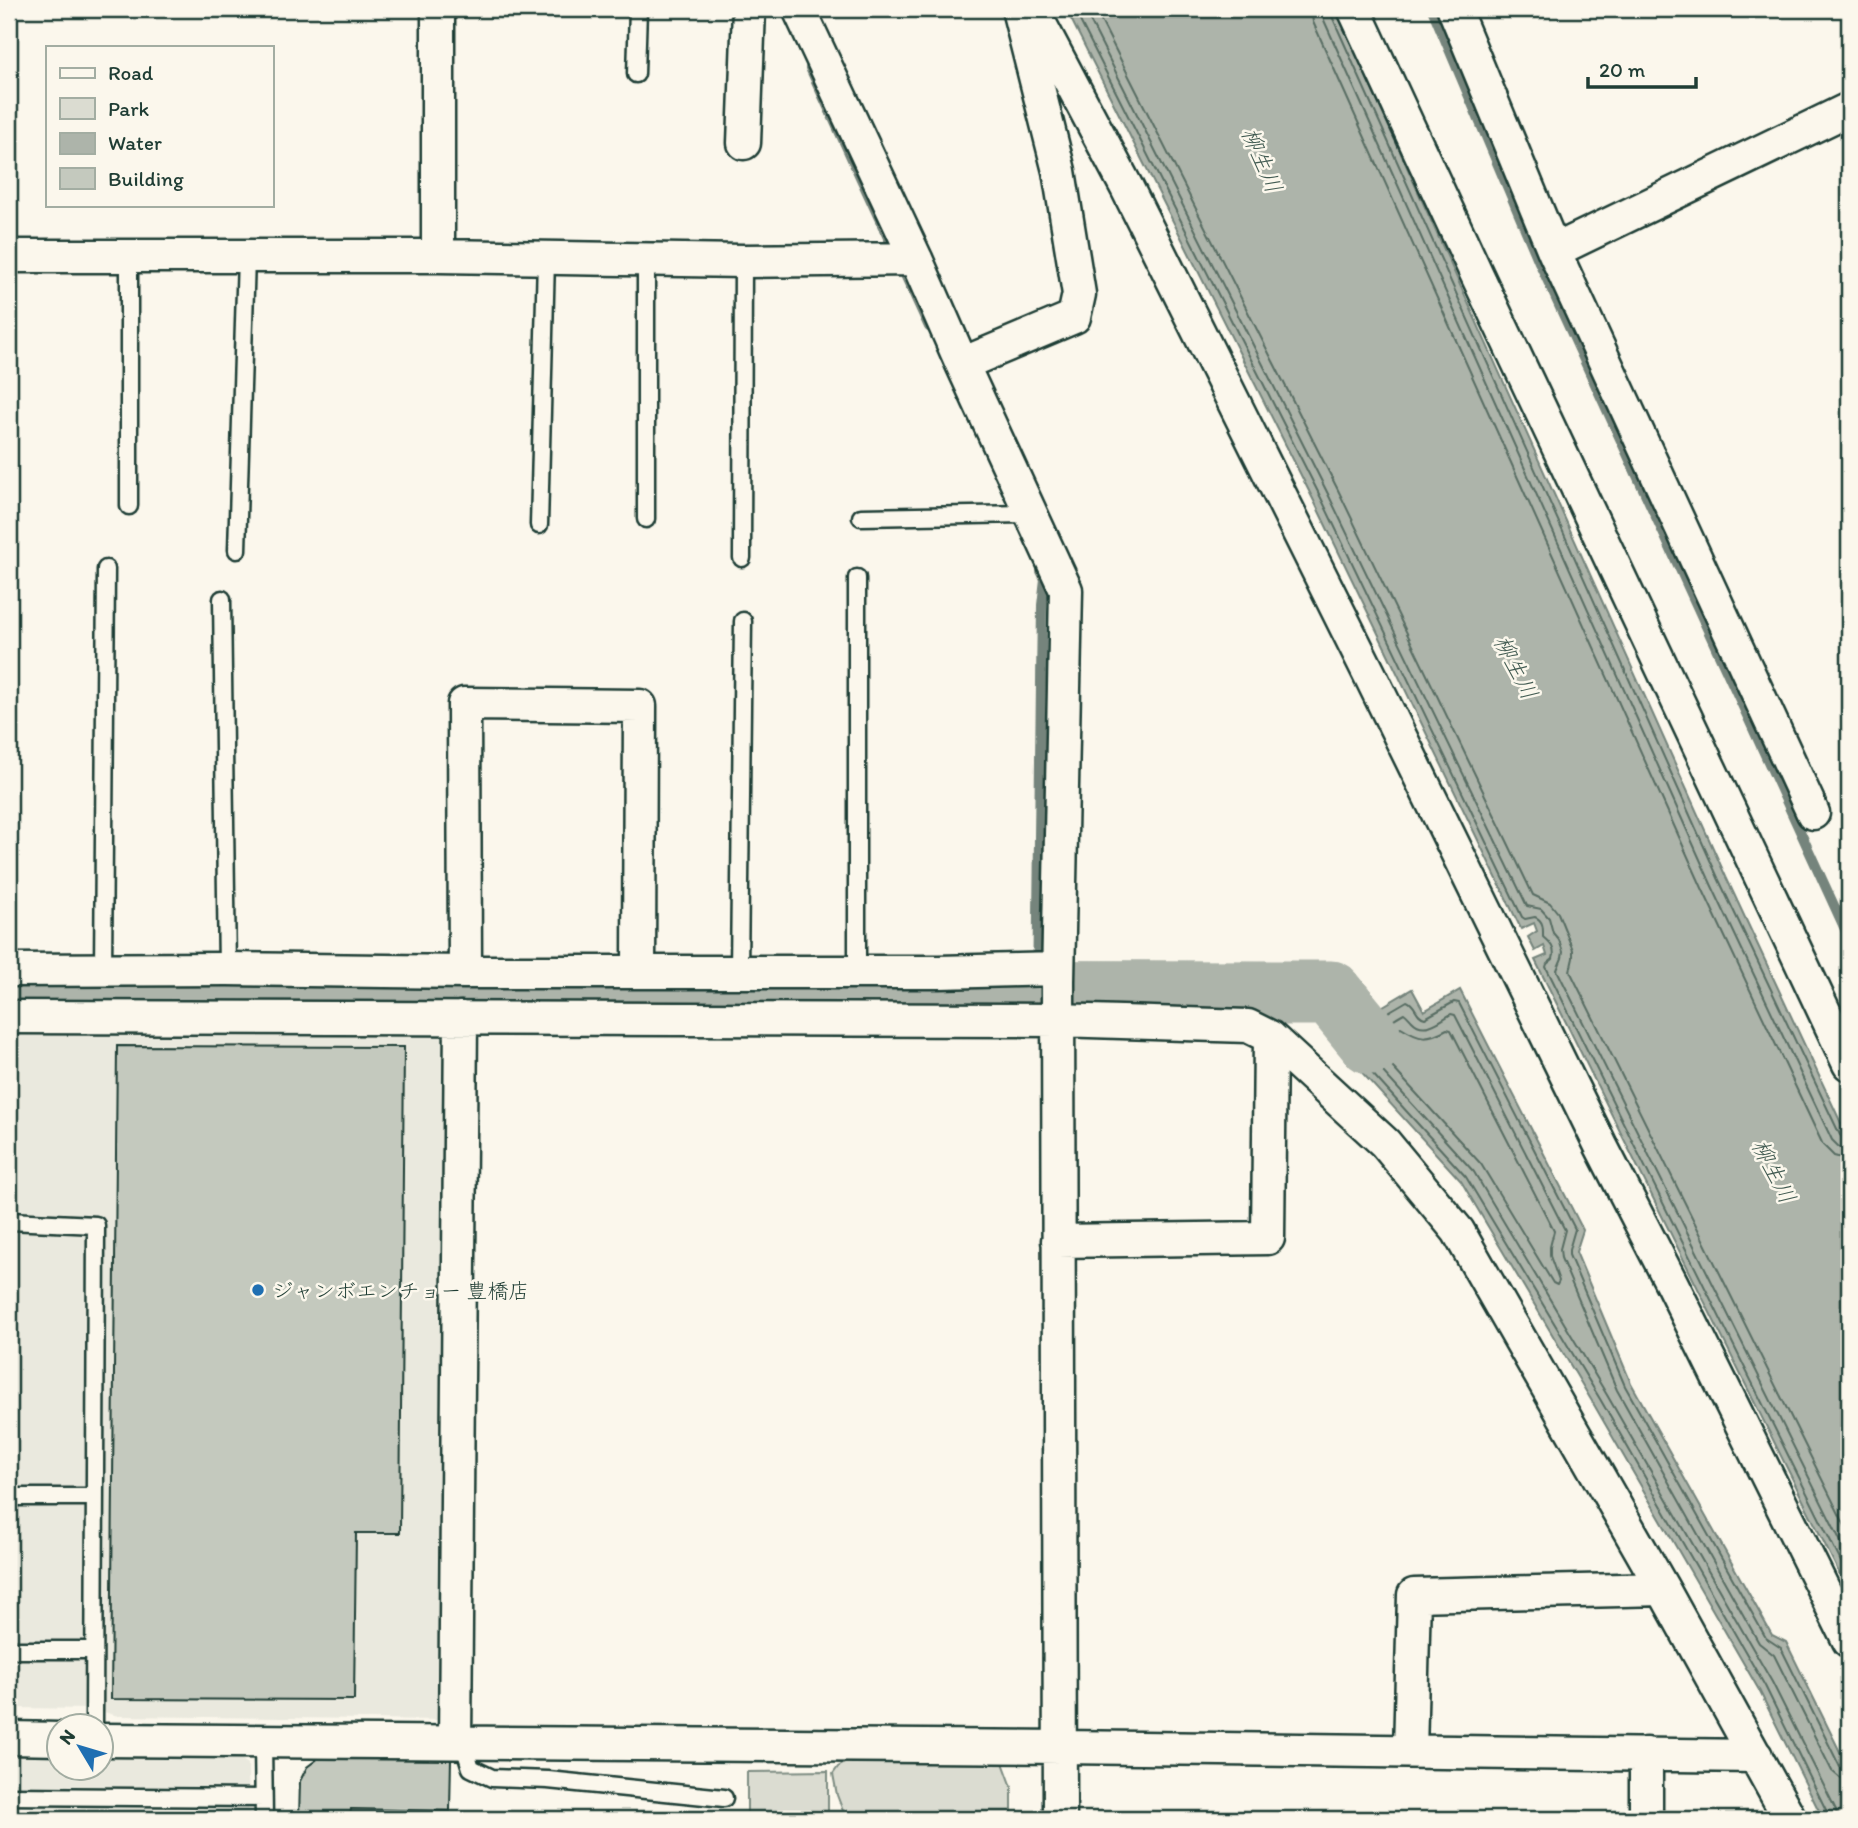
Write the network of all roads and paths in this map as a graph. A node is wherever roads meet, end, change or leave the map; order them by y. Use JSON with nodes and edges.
{"nodes":[{"id":1,"x":438,"y":9,"type":"edge"},
{"id":2,"x":638,"y":9,"type":"edge"},
{"id":3,"x":749,"y":9,"type":"edge"},
{"id":4,"x":799,"y":9,"type":"edge"},
{"id":5,"x":1018,"y":9,"type":"edge"},
{"id":6,"x":1032,"y":9,"type":"edge"},
{"id":7,"x":1354,"y":9,"type":"edge"},
{"id":8,"x":1454,"y":9,"type":"edge"},
{"id":9,"x":636,"y":74,"type":"dead end"},
{"id":10,"x":1849,"y":109,"type":"edge"},
{"id":11,"x":744,"y":143,"type":"dead end"},
{"id":12,"x":1553,"y":251,"type":"junction"},
{"id":13,"x":9,"y":256,"type":"edge"},
{"id":14,"x":129,"y":256,"type":"junction"},
{"id":15,"x":438,"y":256,"type":"junction"},
{"id":16,"x":246,"y":257,"type":"junction"},
{"id":17,"x":546,"y":258,"type":"junction"},
{"id":18,"x":914,"y":259,"type":"junction"},
{"id":19,"x":646,"y":260,"type":"junction"},
{"id":20,"x":743,"y":261,"type":"junction"},
{"id":21,"x":962,"y":364,"type":"junction"},
{"id":22,"x":129,"y":506,"type":"dead end"},
{"id":23,"x":1029,"y":514,"type":"junction"},
{"id":24,"x":861,"y":517,"type":"dead end"},
{"id":25,"x":646,"y":519,"type":"dead end"},
{"id":26,"x":539,"y":525,"type":"dead end"},
{"id":27,"x":237,"y":550,"type":"dead end"},
{"id":28,"x":743,"y":558,"type":"dead end"},
{"id":29,"x":106,"y":569,"type":"dead end"},
{"id":30,"x":857,"y":578,"type":"dead end"},
{"id":31,"x":222,"y":599,"type":"dead end"},
{"id":32,"x":743,"y":621,"type":"dead end"},
{"id":33,"x":1813,"y":813,"type":"dead end"},
{"id":34,"x":228,"y":969,"type":"junction"},
{"id":35,"x":9,"y":970,"type":"edge"},
{"id":36,"x":103,"y":971,"type":"junction"},
{"id":37,"x":639,"y":971,"type":"junction"},
{"id":38,"x":739,"y":971,"type":"junction"},
{"id":39,"x":857,"y":971,"type":"junction"},
{"id":40,"x":466,"y":972,"type":"junction"},
{"id":41,"x":1058,"y":990,"type":"junction"},
{"id":42,"x":9,"y":1017,"type":"edge"},
{"id":43,"x":461,"y":1018,"type":"junction"},
{"id":44,"x":1270,"y":1037,"type":"junction"},
{"id":45,"x":1849,"y":1064,"type":"edge"},
{"id":46,"x":9,"y":1221,"type":"edge"},
{"id":47,"x":1058,"y":1241,"type":"junction"},
{"id":48,"x":9,"y":1497,"type":"edge"},
{"id":49,"x":95,"y":1497,"type":"junction"},
{"id":50,"x":1663,"y":1589,"type":"junction"},
{"id":51,"x":1849,"y":1641,"type":"edge"},
{"id":52,"x":9,"y":1650,"type":"edge"},
{"id":53,"x":94,"y":1650,"type":"junction"},
{"id":54,"x":94,"y":1713,"type":"edge"},
{"id":55,"x":9,"y":1738,"type":"edge"},
{"id":56,"x":46,"y":1739,"type":"edge"},
{"id":57,"x":116,"y":1740,"type":"edge"},
{"id":58,"x":263,"y":1741,"type":"junction"},
{"id":59,"x":459,"y":1742,"type":"junction"},
{"id":60,"x":1061,"y":1747,"type":"junction"},
{"id":61,"x":1410,"y":1751,"type":"junction"},
{"id":62,"x":1646,"y":1754,"type":"junction"},
{"id":63,"x":1756,"y":1756,"type":"junction"},
{"id":64,"x":9,"y":1796,"type":"edge"},
{"id":65,"x":263,"y":1798,"type":"junction"},
{"id":66,"x":724,"y":1798,"type":"dead end"},
{"id":67,"x":264,"y":1819,"type":"edge"},
{"id":68,"x":1060,"y":1819,"type":"edge"},
{"id":69,"x":1646,"y":1819,"type":"edge"},
{"id":70,"x":1790,"y":1819,"type":"edge"}],
"edges":[{"from":1,"to":15,"type":"street"},
{"from":2,"to":9,"type":"lane"},
{"from":3,"to":11,"type":"street"},
{"from":4,"to":18,"type":"street"},
{"from":5,"to":21,"type":"street"},
{"from":6,"to":51,"type":"street"},
{"from":7,"to":45,"type":"street"},
{"from":8,"to":12,"type":"street"},
{"from":10,"to":12,"type":"street"},
{"from":12,"to":33,"type":"street"},
{"from":13,"to":14,"type":"street"},
{"from":14,"to":16,"type":"street"},
{"from":14,"to":22,"type":"lane"},
{"from":15,"to":16,"type":"street"},
{"from":15,"to":17,"type":"street"},
{"from":16,"to":27,"type":"lane"},
{"from":17,"to":19,"type":"street"},
{"from":17,"to":26,"type":"lane"},
{"from":18,"to":20,"type":"street"},
{"from":18,"to":21,"type":"street"},
{"from":19,"to":20,"type":"street"},
{"from":19,"to":25,"type":"lane"},
{"from":20,"to":28,"type":"lane"},
{"from":21,"to":23,"type":"street"},
{"from":23,"to":24,"type":"lane"},
{"from":23,"to":41,"type":"street"},
{"from":29,"to":36,"type":"lane"},
{"from":30,"to":39,"type":"lane"},
{"from":31,"to":34,"type":"lane"},
{"from":32,"to":38,"type":"lane"},
{"from":34,"to":36,"type":"street"},
{"from":34,"to":40,"type":"street"},
{"from":35,"to":36,"type":"street"},
{"from":37,"to":38,"type":"street"},
{"from":37,"to":40,"type":"street"},
{"from":37,"to":40,"type":"street"},
{"from":38,"to":39,"type":"street"},
{"from":39,"to":41,"type":"street"},
{"from":41,"to":43,"type":"street"},
{"from":41,"to":44,"type":"street"},
{"from":41,"to":47,"type":"street"},
{"from":42,"to":43,"type":"street"},
{"from":43,"to":59,"type":"street"},
{"from":44,"to":47,"type":"street"},
{"from":44,"to":50,"type":"street"},
{"from":46,"to":49,"type":"lane"},
{"from":47,"to":60,"type":"street"},
{"from":48,"to":49,"type":"lane"},
{"from":49,"to":53,"type":"lane"},
{"from":50,"to":61,"type":"street"},
{"from":50,"to":63,"type":"street"},
{"from":52,"to":53,"type":"lane"},
{"from":53,"to":54,"type":"lane"},
{"from":55,"to":56,"type":"street"},
{"from":57,"to":58,"type":"street"},
{"from":58,"to":59,"type":"street"},
{"from":58,"to":65,"type":"lane"},
{"from":59,"to":60,"type":"street"},
{"from":59,"to":66,"type":"lane"},
{"from":60,"to":61,"type":"street"},
{"from":60,"to":68,"type":"street"},
{"from":61,"to":62,"type":"street"},
{"from":62,"to":63,"type":"street"},
{"from":62,"to":69,"type":"street"},
{"from":63,"to":70,"type":"street"},
{"from":64,"to":65,"type":"lane"},
{"from":65,"to":67,"type":"lane"}]}
